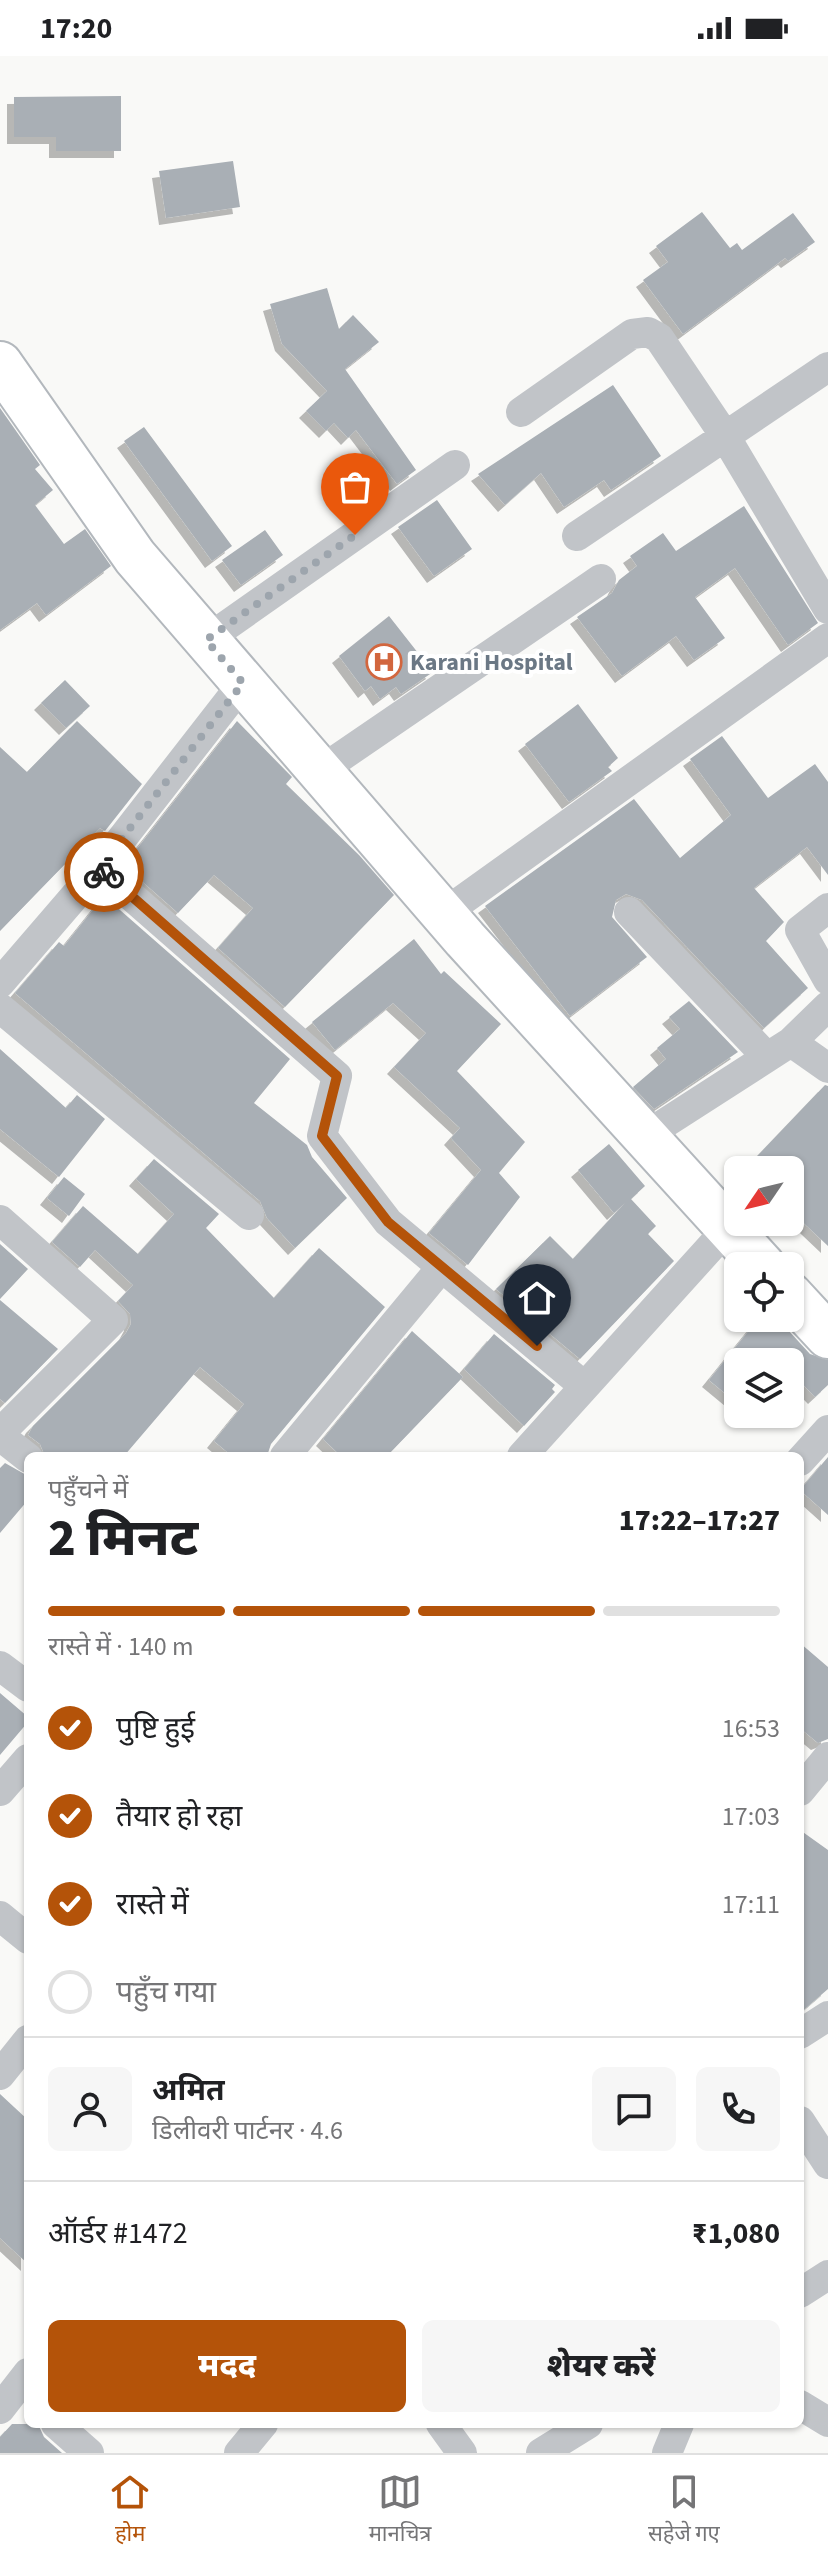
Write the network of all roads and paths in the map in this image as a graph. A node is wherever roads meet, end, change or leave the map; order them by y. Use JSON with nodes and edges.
{"nodes":[{"id":1,"x":0,"y":364,"type":"edge"},
{"id":2,"x":828,"y":367,"type":"edge"},
{"id":3,"x":521,"y":412,"type":"dead end"},
{"id":4,"x":725,"y":436,"type":"junction"},
{"id":5,"x":455,"y":465,"type":"dead end"},
{"id":6,"x":577,"y":536,"type":"dead end"},
{"id":7,"x":601,"y":579,"type":"dead end"},
{"id":8,"x":828,"y":609,"type":"edge"},
{"id":9,"x":828,"y":638,"type":"edge"},
{"id":10,"x":206,"y":640,"type":"junction"},
{"id":11,"x":243,"y":683,"type":"junction"},
{"id":12,"x":320,"y":771,"type":"junction"},
{"id":13,"x":99,"y":868,"type":"junction"},
{"id":14,"x":828,"y":908,"type":"edge"},
{"id":15,"x":629,"y":912,"type":"dead end"},
{"id":16,"x":443,"y":914,"type":"junction"},
{"id":17,"x":828,"y":980,"type":"edge"},
{"id":18,"x":0,"y":983,"type":"edge"},
{"id":19,"x":828,"y":1006,"type":"edge"},
{"id":20,"x":0,"y":1008,"type":"edge"},
{"id":21,"x":779,"y":1049,"type":"junction"},
{"id":22,"x":828,"y":1068,"type":"edge"},
{"id":23,"x":645,"y":1136,"type":"junction"},
{"id":24,"x":249,"y":1215,"type":"dead end"},
{"id":25,"x":0,"y":1220,"type":"edge"},
{"id":26,"x":724,"y":1224,"type":"edge"},
{"id":27,"x":724,"y":1232,"type":"edge"},
{"id":28,"x":735,"y":1236,"type":"edge"},
{"id":29,"x":750,"y":1252,"type":"edge"},
{"id":30,"x":441,"y":1268,"type":"junction"},
{"id":31,"x":804,"y":1310,"type":"edge"},
{"id":32,"x":828,"y":1336,"type":"edge"},
{"id":33,"x":584,"y":1386,"type":"junction"},
{"id":34,"x":828,"y":1430,"type":"edge"},
{"id":35,"x":0,"y":1435,"type":"edge"},
{"id":36,"x":288,"y":1452,"type":"edge"},
{"id":37,"x":529,"y":1452,"type":"edge"},
{"id":38,"x":24,"y":1455,"type":"edge"},
{"id":39,"x":804,"y":1457,"type":"edge"},
{"id":40,"x":0,"y":1666,"type":"edge"},
{"id":41,"x":24,"y":1684,"type":"edge"},
{"id":42,"x":828,"y":1757,"type":"edge"},
{"id":43,"x":24,"y":1764,"type":"edge"},
{"id":44,"x":804,"y":1786,"type":"edge"},
{"id":45,"x":0,"y":1791,"type":"edge"},
{"id":46,"x":0,"y":1916,"type":"edge"},
{"id":47,"x":24,"y":1936,"type":"edge"},
{"id":48,"x":828,"y":2016,"type":"edge"},
{"id":49,"x":804,"y":2031,"type":"edge"},
{"id":50,"x":24,"y":2045,"type":"edge"},
{"id":51,"x":0,"y":2075,"type":"edge"},
{"id":52,"x":804,"y":2127,"type":"edge"},
{"id":53,"x":828,"y":2164,"type":"edge"},
{"id":54,"x":828,"y":2275,"type":"edge"},
{"id":55,"x":804,"y":2290,"type":"edge"},
{"id":56,"x":804,"y":2407,"type":"edge"},
{"id":57,"x":828,"y":2422,"type":"edge"},
{"id":58,"x":61,"y":2428,"type":"edge"},
{"id":59,"x":260,"y":2428,"type":"edge"},
{"id":60,"x":444,"y":2428,"type":"edge"},
{"id":61,"x":582,"y":2428,"type":"edge"},
{"id":62,"x":677,"y":2428,"type":"edge"},
{"id":63,"x":89,"y":2453,"type":"edge"},
{"id":64,"x":239,"y":2453,"type":"edge"},
{"id":65,"x":462,"y":2453,"type":"edge"},
{"id":66,"x":541,"y":2453,"type":"edge"},
{"id":67,"x":667,"y":2453,"type":"edge"}],
"edges":[{"from":1,"to":10,"type":"street"},
{"from":2,"to":4,"type":"street"},
{"from":3,"to":4,"type":"street"},
{"from":4,"to":6,"type":"street"},
{"from":4,"to":8,"type":"street"},
{"from":5,"to":10,"type":"street"},
{"from":7,"to":12,"type":"street"},
{"from":9,"to":16,"type":"street"},
{"from":10,"to":11,"type":"street"},
{"from":11,"to":12,"type":"street"},
{"from":11,"to":13,"type":"street"},
{"from":12,"to":16,"type":"street"},
{"from":13,"to":18,"type":"street"},
{"from":13,"to":30,"type":"street"},
{"from":14,"to":17,"type":"street"},
{"from":15,"to":21,"type":"street"},
{"from":16,"to":23,"type":"street"},
{"from":19,"to":21,"type":"street"},
{"from":20,"to":24,"type":"street"},
{"from":21,"to":22,"type":"street"},
{"from":21,"to":23,"type":"street"},
{"from":23,"to":26,"type":"street"},
{"from":25,"to":35,"type":"street"},
{"from":27,"to":33,"type":"street"},
{"from":28,"to":29,"type":"street"},
{"from":30,"to":33,"type":"street"},
{"from":30,"to":36,"type":"street"},
{"from":31,"to":32,"type":"street"},
{"from":33,"to":37,"type":"street"},
{"from":34,"to":39,"type":"street"},
{"from":35,"to":38,"type":"street"},
{"from":40,"to":41,"type":"street"},
{"from":42,"to":44,"type":"street"},
{"from":43,"to":45,"type":"street"},
{"from":46,"to":47,"type":"street"},
{"from":48,"to":49,"type":"street"},
{"from":50,"to":51,"type":"street"},
{"from":52,"to":53,"type":"street"},
{"from":54,"to":55,"type":"street"},
{"from":56,"to":57,"type":"street"},
{"from":58,"to":63,"type":"street"},
{"from":59,"to":64,"type":"street"},
{"from":60,"to":65,"type":"street"},
{"from":61,"to":66,"type":"street"},
{"from":62,"to":67,"type":"street"}]}
